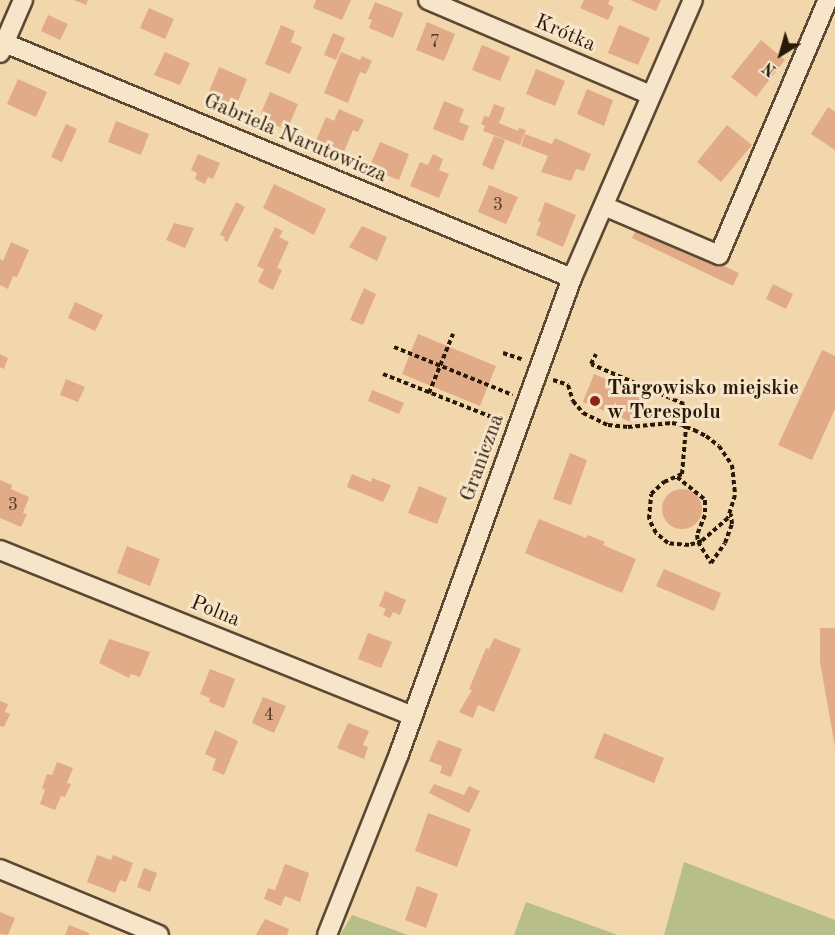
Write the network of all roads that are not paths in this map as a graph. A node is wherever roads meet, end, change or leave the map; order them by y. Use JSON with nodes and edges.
{"nodes":[{"id":1,"x":23,"y":0,"type":"edge"},
{"id":2,"x":428,"y":0,"type":"edge"},
{"id":3,"x":693,"y":0,"type":"edge"},
{"id":4,"x":828,"y":0,"type":"edge"},
{"id":5,"x":2,"y":46,"type":"edge"},
{"id":6,"x":651,"y":95,"type":"junction"},
{"id":7,"x":604,"y":206,"type":"junction"},
{"id":8,"x":572,"y":278,"type":"junction"},
{"id":9,"x":0,"y":550,"type":"edge"},
{"id":10,"x":413,"y":716,"type":"junction"},
{"id":11,"x":0,"y":869,"type":"edge"},
{"id":12,"x":159,"y":935,"type":"edge"},
{"id":13,"x":327,"y":935,"type":"edge"}],
"edges":[{"from":1,"to":5,"type":"street"},
{"from":2,"to":6,"type":"street","name":"Krótka"},
{"from":3,"to":6,"type":"street","name":"Graniczna"},
{"from":4,"to":7,"type":"street"},
{"from":5,"to":8,"type":"street","name":"Gabriela Narutowicza"},
{"from":6,"to":7,"type":"street","name":"Graniczna"},
{"from":7,"to":8,"type":"street","name":"Graniczna"},
{"from":8,"to":10,"type":"street","name":"Graniczna"},
{"from":9,"to":10,"type":"street","name":"Polna"},
{"from":10,"to":13,"type":"street","name":"Graniczna"},
{"from":11,"to":12,"type":"street"}]}
